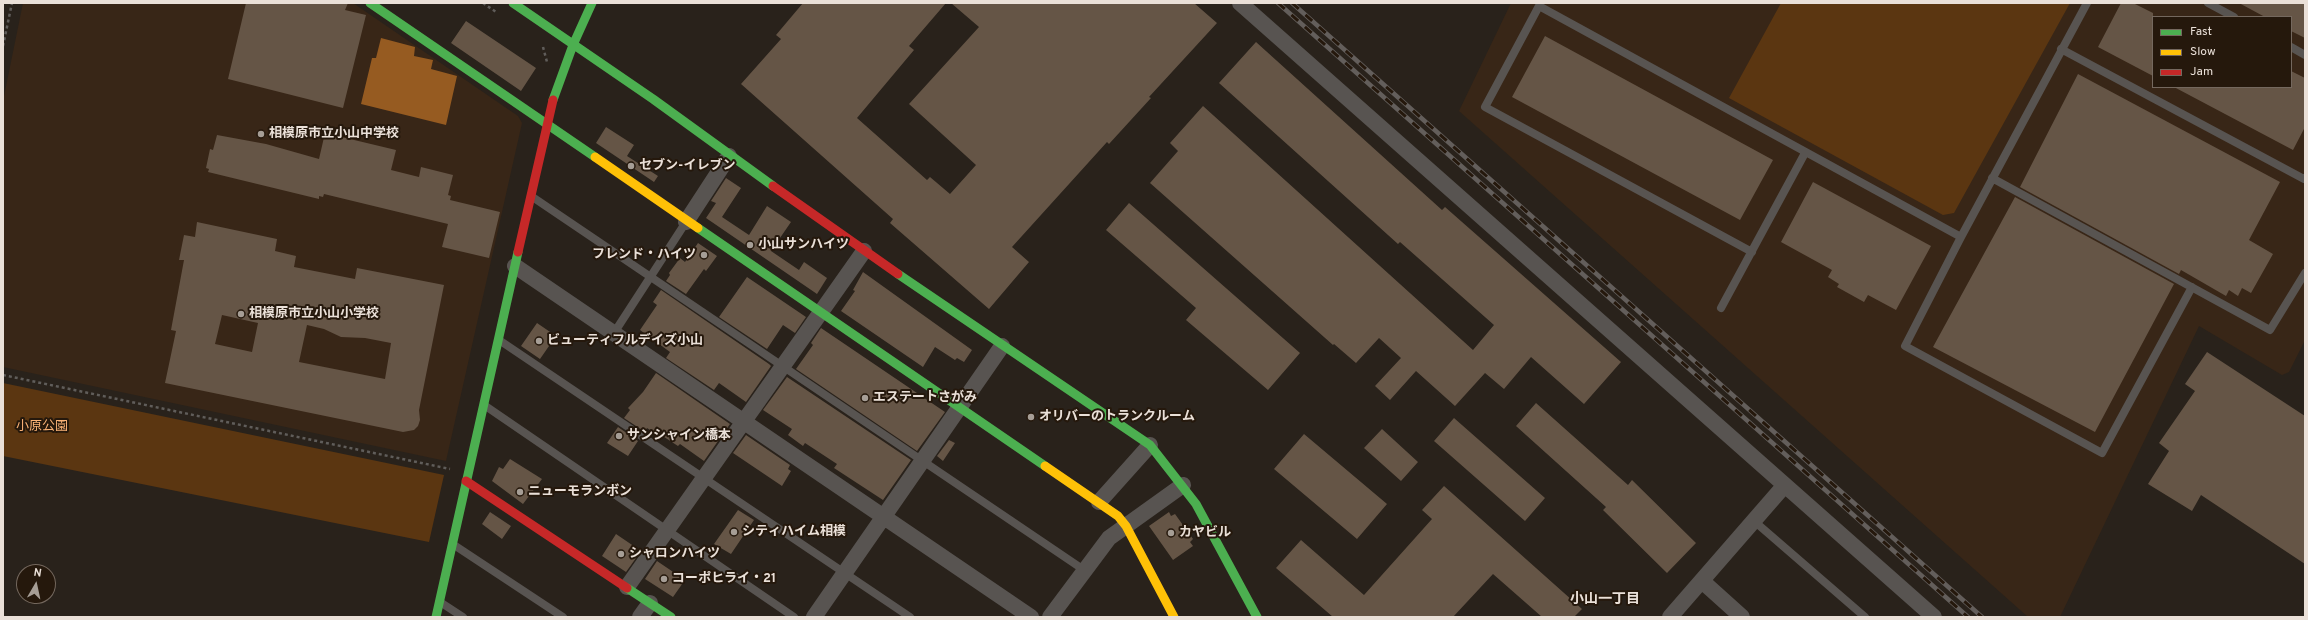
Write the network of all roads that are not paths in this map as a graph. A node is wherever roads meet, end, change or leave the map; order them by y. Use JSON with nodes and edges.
{"nodes":[{"id":1,"x":370,"y":3,"type":"edge"},
{"id":2,"x":513,"y":3,"type":"edge"},
{"id":3,"x":592,"y":3,"type":"edge"},
{"id":4,"x":1240,"y":3,"type":"edge"},
{"id":5,"x":2087,"y":3,"type":"edge"},
{"id":6,"x":2208,"y":3,"type":"edge"},
{"id":7,"x":2232,"y":16,"type":"edge"},
{"id":8,"x":573,"y":45,"type":"junction"},
{"id":9,"x":2292,"y":48,"type":"edge"},
{"id":10,"x":2061,"y":49,"type":"junction"},
{"id":11,"x":2305,"y":54,"type":"edge"},
{"id":12,"x":546,"y":126,"type":"junction"},
{"id":13,"x":1805,"y":153,"type":"junction"},
{"id":14,"x":729,"y":156,"type":"junction"},
{"id":15,"x":1992,"y":178,"type":"junction"},
{"id":16,"x":2305,"y":179,"type":"edge"},
{"id":17,"x":530,"y":196,"type":"junction"},
{"id":18,"x":686,"y":222,"type":"junction"},
{"id":19,"x":1961,"y":237,"type":"junction"},
{"id":20,"x":864,"y":251,"type":"junction"},
{"id":21,"x":1752,"y":252,"type":"junction"},
{"id":22,"x":515,"y":266,"type":"junction"},
{"id":23,"x":2305,"y":273,"type":"edge"},
{"id":24,"x":651,"y":277,"type":"junction"},
{"id":25,"x":2192,"y":287,"type":"junction"},
{"id":26,"x":1722,"y":308,"type":"dead end"},
{"id":27,"x":820,"y":314,"type":"junction"},
{"id":28,"x":614,"y":333,"type":"junction"},
{"id":29,"x":498,"y":339,"type":"junction"},
{"id":30,"x":1002,"y":346,"type":"junction"},
{"id":31,"x":782,"y":366,"type":"junction"},
{"id":32,"x":483,"y":405,"type":"junction"},
{"id":33,"x":959,"y":408,"type":"junction"},
{"id":34,"x":744,"y":421,"type":"junction"},
{"id":35,"x":1150,"y":445,"type":"junction"},
{"id":36,"x":922,"y":461,"type":"junction"},
{"id":37,"x":704,"y":478,"type":"junction"},
{"id":38,"x":466,"y":481,"type":"junction"},
{"id":39,"x":1183,"y":485,"type":"junction"},
{"id":40,"x":1784,"y":486,"type":"junction"},
{"id":41,"x":1099,"y":502,"type":"junction"},
{"id":42,"x":885,"y":516,"type":"junction"},
{"id":43,"x":1754,"y":521,"type":"junction"},
{"id":44,"x":1126,"y":526,"type":"junction"},
{"id":45,"x":667,"y":530,"type":"junction"},
{"id":46,"x":452,"y":544,"type":"junction"},
{"id":47,"x":1084,"y":570,"type":"junction"},
{"id":48,"x":845,"y":573,"type":"junction"},
{"id":49,"x":1702,"y":581,"type":"junction"},
{"id":50,"x":627,"y":587,"type":"junction"},
{"id":51,"x":440,"y":602,"type":"junction"},
{"id":52,"x":650,"y":603,"type":"junction"},
{"id":53,"x":436,"y":617,"type":"edge"},
{"id":54,"x":463,"y":617,"type":"edge"},
{"id":55,"x":563,"y":617,"type":"edge"},
{"id":56,"x":640,"y":617,"type":"edge"},
{"id":57,"x":670,"y":617,"type":"edge"},
{"id":58,"x":794,"y":617,"type":"edge"},
{"id":59,"x":814,"y":617,"type":"edge"},
{"id":60,"x":910,"y":617,"type":"edge"},
{"id":61,"x":1031,"y":617,"type":"edge"},
{"id":62,"x":1050,"y":617,"type":"edge"},
{"id":63,"x":1174,"y":617,"type":"edge"},
{"id":64,"x":1257,"y":617,"type":"edge"},
{"id":65,"x":1670,"y":617,"type":"edge"},
{"id":66,"x":1742,"y":617,"type":"edge"},
{"id":67,"x":1865,"y":617,"type":"edge"},
{"id":68,"x":1934,"y":617,"type":"edge"}],
"edges":[{"from":1,"to":12,"type":"street"},
{"from":2,"to":8,"type":"street"},
{"from":3,"to":8,"type":"street"},
{"from":4,"to":40,"type":"street"},
{"from":5,"to":10,"type":"lane"},
{"from":6,"to":7,"type":"lane"},
{"from":8,"to":12,"type":"street"},
{"from":8,"to":14,"type":"street"},
{"from":9,"to":11,"type":"lane"},
{"from":10,"to":15,"type":"lane"},
{"from":10,"to":16,"type":"lane"},
{"from":12,"to":17,"type":"street"},
{"from":12,"to":18,"type":"street"},
{"from":13,"to":19,"type":"lane"},
{"from":13,"to":21,"type":"lane"},
{"from":13,"to":21,"type":"lane"},
{"from":14,"to":18,"type":"street"},
{"from":14,"to":20,"type":"street"},
{"from":15,"to":19,"type":"lane"},
{"from":15,"to":25,"type":"lane"},
{"from":17,"to":22,"type":"street"},
{"from":17,"to":24,"type":"lane"},
{"from":18,"to":24,"type":"lane"},
{"from":18,"to":27,"type":"street"},
{"from":19,"to":25,"type":"lane"},
{"from":20,"to":27,"type":"street"},
{"from":20,"to":30,"type":"street"},
{"from":21,"to":26,"type":"lane"},
{"from":22,"to":28,"type":"street"},
{"from":22,"to":29,"type":"street"},
{"from":23,"to":25,"type":"lane"},
{"from":24,"to":28,"type":"lane"},
{"from":24,"to":31,"type":"lane"},
{"from":27,"to":31,"type":"street"},
{"from":27,"to":33,"type":"street"},
{"from":28,"to":34,"type":"street"},
{"from":29,"to":32,"type":"street"},
{"from":29,"to":37,"type":"lane"},
{"from":30,"to":33,"type":"street"},
{"from":30,"to":35,"type":"street"},
{"from":31,"to":34,"type":"street"},
{"from":31,"to":36,"type":"lane"},
{"from":32,"to":38,"type":"street"},
{"from":32,"to":45,"type":"lane"},
{"from":33,"to":36,"type":"street"},
{"from":33,"to":41,"type":"street"},
{"from":34,"to":37,"type":"street"},
{"from":34,"to":42,"type":"street"},
{"from":35,"to":39,"type":"street"},
{"from":35,"to":41,"type":"street"},
{"from":36,"to":42,"type":"street"},
{"from":36,"to":47,"type":"lane"},
{"from":37,"to":45,"type":"street"},
{"from":37,"to":48,"type":"lane"},
{"from":38,"to":46,"type":"street"},
{"from":38,"to":50,"type":"street"},
{"from":39,"to":44,"type":"street"},
{"from":39,"to":64,"type":"street"},
{"from":40,"to":43,"type":"street"},
{"from":40,"to":68,"type":"street"},
{"from":41,"to":44,"type":"street"},
{"from":42,"to":48,"type":"street"},
{"from":42,"to":61,"type":"street"},
{"from":43,"to":49,"type":"street"},
{"from":43,"to":67,"type":"lane"},
{"from":44,"to":47,"type":"street"},
{"from":44,"to":63,"type":"street"},
{"from":45,"to":50,"type":"street"},
{"from":45,"to":58,"type":"lane"},
{"from":46,"to":51,"type":"street"},
{"from":46,"to":55,"type":"lane"},
{"from":47,"to":62,"type":"street"},
{"from":48,"to":59,"type":"street"},
{"from":48,"to":60,"type":"lane"},
{"from":49,"to":65,"type":"street"},
{"from":49,"to":66,"type":"street"},
{"from":50,"to":52,"type":"street"},
{"from":51,"to":53,"type":"street"},
{"from":51,"to":54,"type":"lane"},
{"from":52,"to":56,"type":"street"},
{"from":52,"to":57,"type":"street"}]}
